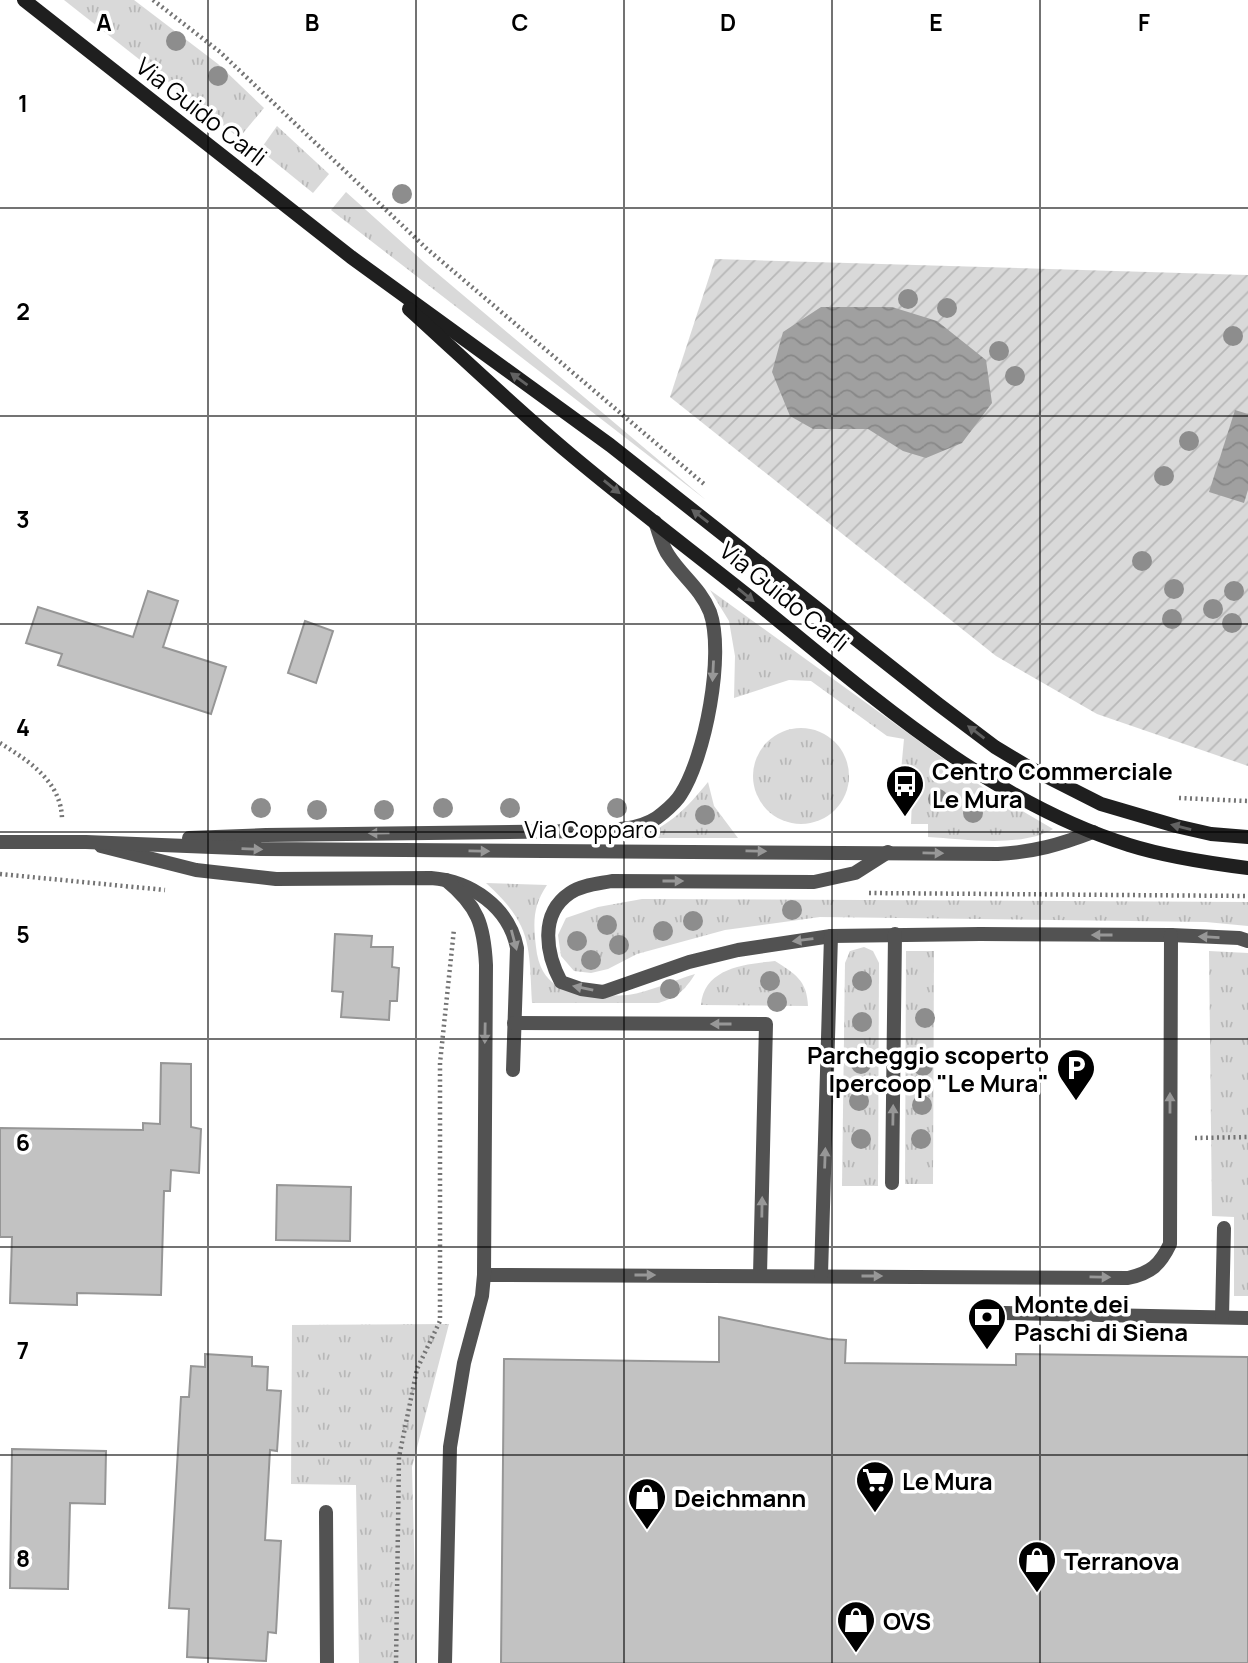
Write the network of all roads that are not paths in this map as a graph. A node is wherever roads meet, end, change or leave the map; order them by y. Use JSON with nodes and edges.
{"nodes":[{"id":1,"x":24,"y":0,"type":"edge"},
{"id":2,"x":351,"y":257,"type":"junction"},
{"id":3,"x":655,"y":522,"type":"junction"},
{"id":4,"x":1093,"y":832,"type":"junction"},
{"id":5,"x":1248,"y":837,"type":"edge"},
{"id":6,"x":0,"y":842,"type":"edge"},
{"id":7,"x":86,"y":842,"type":"junction"},
{"id":8,"x":888,"y":852,"type":"junction"},
{"id":9,"x":1248,"y":868,"type":"edge"},
{"id":10,"x":446,"y":880,"type":"junction"},
{"id":11,"x":895,"y":934,"type":"junction"},
{"id":12,"x":1171,"y":935,"type":"junction"},
{"id":13,"x":831,"y":936,"type":"junction"},
{"id":14,"x":1248,"y":941,"type":"edge"},
{"id":15,"x":514,"y":1023,"type":"junction"},
{"id":16,"x":513,"y":1070,"type":"dead end"},
{"id":17,"x":892,"y":1183,"type":"dead end"},
{"id":18,"x":1224,"y":1228,"type":"dead end"},
{"id":19,"x":484,"y":1275,"type":"junction"},
{"id":20,"x":760,"y":1275,"type":"junction"},
{"id":21,"x":821,"y":1275,"type":"junction"},
{"id":22,"x":1004,"y":1313,"type":"dead end"},
{"id":23,"x":1222,"y":1317,"type":"junction"},
{"id":24,"x":1248,"y":1318,"type":"edge"},
{"id":25,"x":326,"y":1512,"type":"dead end"},
{"id":26,"x":327,"y":1663,"type":"edge"},
{"id":27,"x":445,"y":1663,"type":"edge"}],
"edges":[{"from":1,"to":2,"type":"main road","name":"Via Guido Carli"},
{"from":2,"to":3,"type":"main road","name":"Via Guido Carli","one_way":true},
{"from":5,"to":2,"type":"main road","name":"Via Guido Carli","one_way":true},
{"from":3,"to":4,"type":"main road","name":"Via Guido Carli","one_way":true},
{"from":3,"to":7,"type":"street","name":"Via Copparo","one_way":true},
{"from":8,"to":4,"type":"street","name":"Via Copparo","one_way":true},
{"from":4,"to":9,"type":"main road","name":"Via Guido Carli"},
{"from":6,"to":7,"type":"street","name":"Via Copparo"},
{"from":7,"to":8,"type":"street","name":"Via Copparo","one_way":true},
{"from":7,"to":10,"type":"street"},
{"from":13,"to":8,"type":"street","one_way":true},
{"from":10,"to":15,"type":"street","one_way":true},
{"from":10,"to":19,"type":"street","one_way":true},
{"from":12,"to":11,"type":"street","one_way":true},
{"from":11,"to":13,"type":"street"},
{"from":17,"to":11,"type":"street","one_way":true},
{"from":14,"to":12,"type":"street","one_way":true},
{"from":21,"to":12,"type":"street","one_way":true},
{"from":21,"to":13,"type":"street","one_way":true},
{"from":15,"to":16,"type":"street"},
{"from":20,"to":15,"type":"street","one_way":true},
{"from":18,"to":23,"type":"street"},
{"from":19,"to":20,"type":"street","one_way":true},
{"from":19,"to":27,"type":"street"},
{"from":20,"to":21,"type":"street"},
{"from":22,"to":23,"type":"street"},
{"from":23,"to":24,"type":"street"},
{"from":25,"to":26,"type":"street"}]}
